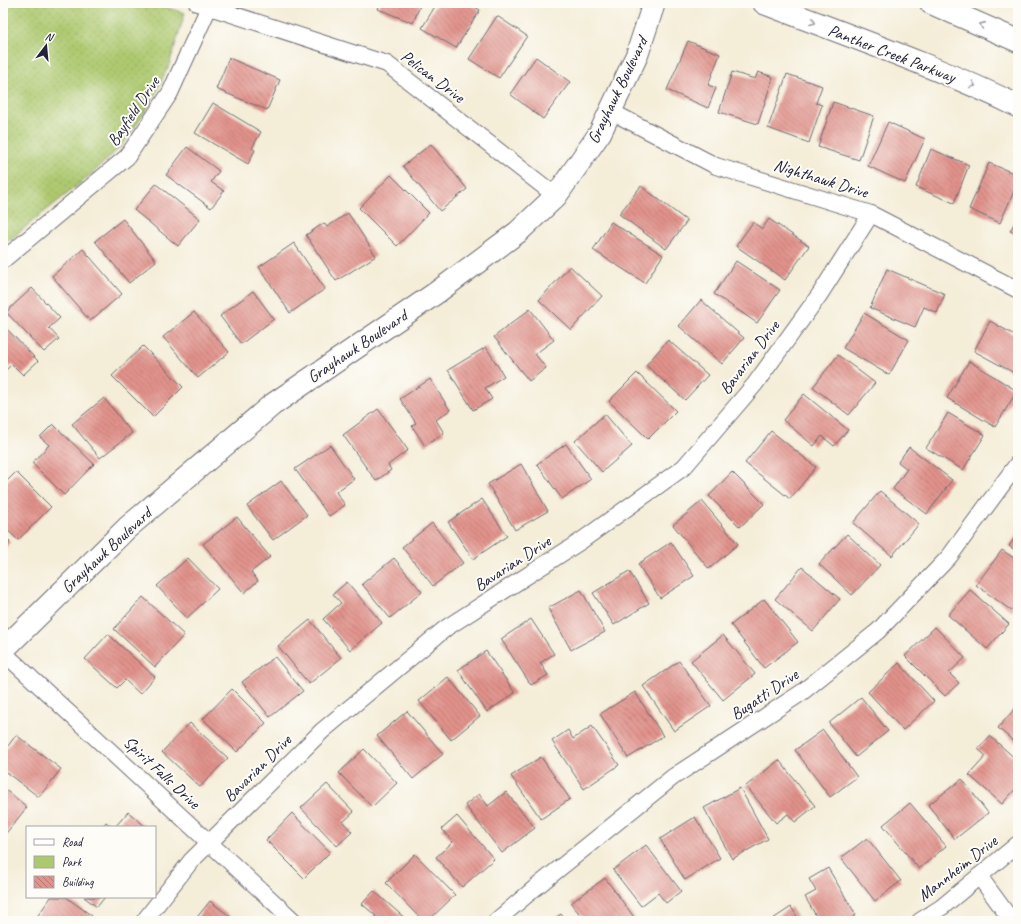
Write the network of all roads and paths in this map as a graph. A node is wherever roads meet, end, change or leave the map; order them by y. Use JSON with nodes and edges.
{"nodes":[{"id":1,"x":654,"y":3,"type":"edge"},
{"id":2,"x":764,"y":3,"type":"edge"},
{"id":3,"x":931,"y":3,"type":"edge"},
{"id":4,"x":203,"y":5,"type":"edge"},
{"id":5,"x":1018,"y":41,"type":"edge"},
{"id":6,"x":1018,"y":106,"type":"edge"},
{"id":7,"x":610,"y":111,"type":"junction"},
{"id":8,"x":556,"y":196,"type":"junction"},
{"id":9,"x":871,"y":214,"type":"junction"},
{"id":10,"x":3,"y":260,"type":"edge"},
{"id":11,"x":1018,"y":290,"type":"edge"},
{"id":12,"x":1018,"y":463,"type":"edge"},
{"id":13,"x":3,"y":651,"type":"edge"},
{"id":14,"x":210,"y":843,"type":"junction"},
{"id":15,"x":1018,"y":844,"type":"edge"},
{"id":16,"x":979,"y":876,"type":"junction"},
{"id":17,"x":144,"y":921,"type":"edge"},
{"id":18,"x":294,"y":921,"type":"edge"},
{"id":19,"x":496,"y":921,"type":"edge"},
{"id":20,"x":920,"y":921,"type":"edge"},
{"id":21,"x":1012,"y":921,"type":"edge"}],
"edges":[{"from":1,"to":7,"type":"street","name":"Grayhawk Boulevard"},
{"from":2,"to":6,"type":"street","name":"Panther Creek Parkway","one_way":true},
{"from":5,"to":3,"type":"street","one_way":true},
{"from":4,"to":8,"type":"street","name":"Pelican Drive"},
{"from":4,"to":10,"type":"street","name":"Bayfield Drive"},
{"from":7,"to":8,"type":"street","name":"Grayhawk Boulevard"},
{"from":7,"to":9,"type":"street","name":"Nighthawk Drive"},
{"from":8,"to":13,"type":"street","name":"Grayhawk Boulevard"},
{"from":9,"to":11,"type":"street","name":"Nighthawk Drive"},
{"from":9,"to":14,"type":"street","name":"Bavarian Drive"},
{"from":12,"to":19,"type":"street","name":"Bugatti Drive"},
{"from":13,"to":14,"type":"street","name":"Spirit Falls Drive"},
{"from":14,"to":17,"type":"street","name":"Bavarian Drive"},
{"from":14,"to":18,"type":"street","name":"Spirit Falls Drive"},
{"from":15,"to":16,"type":"street","name":"Mannheim Drive"},
{"from":16,"to":20,"type":"street","name":"Mannheim Drive"},
{"from":16,"to":21,"type":"street"}]}
